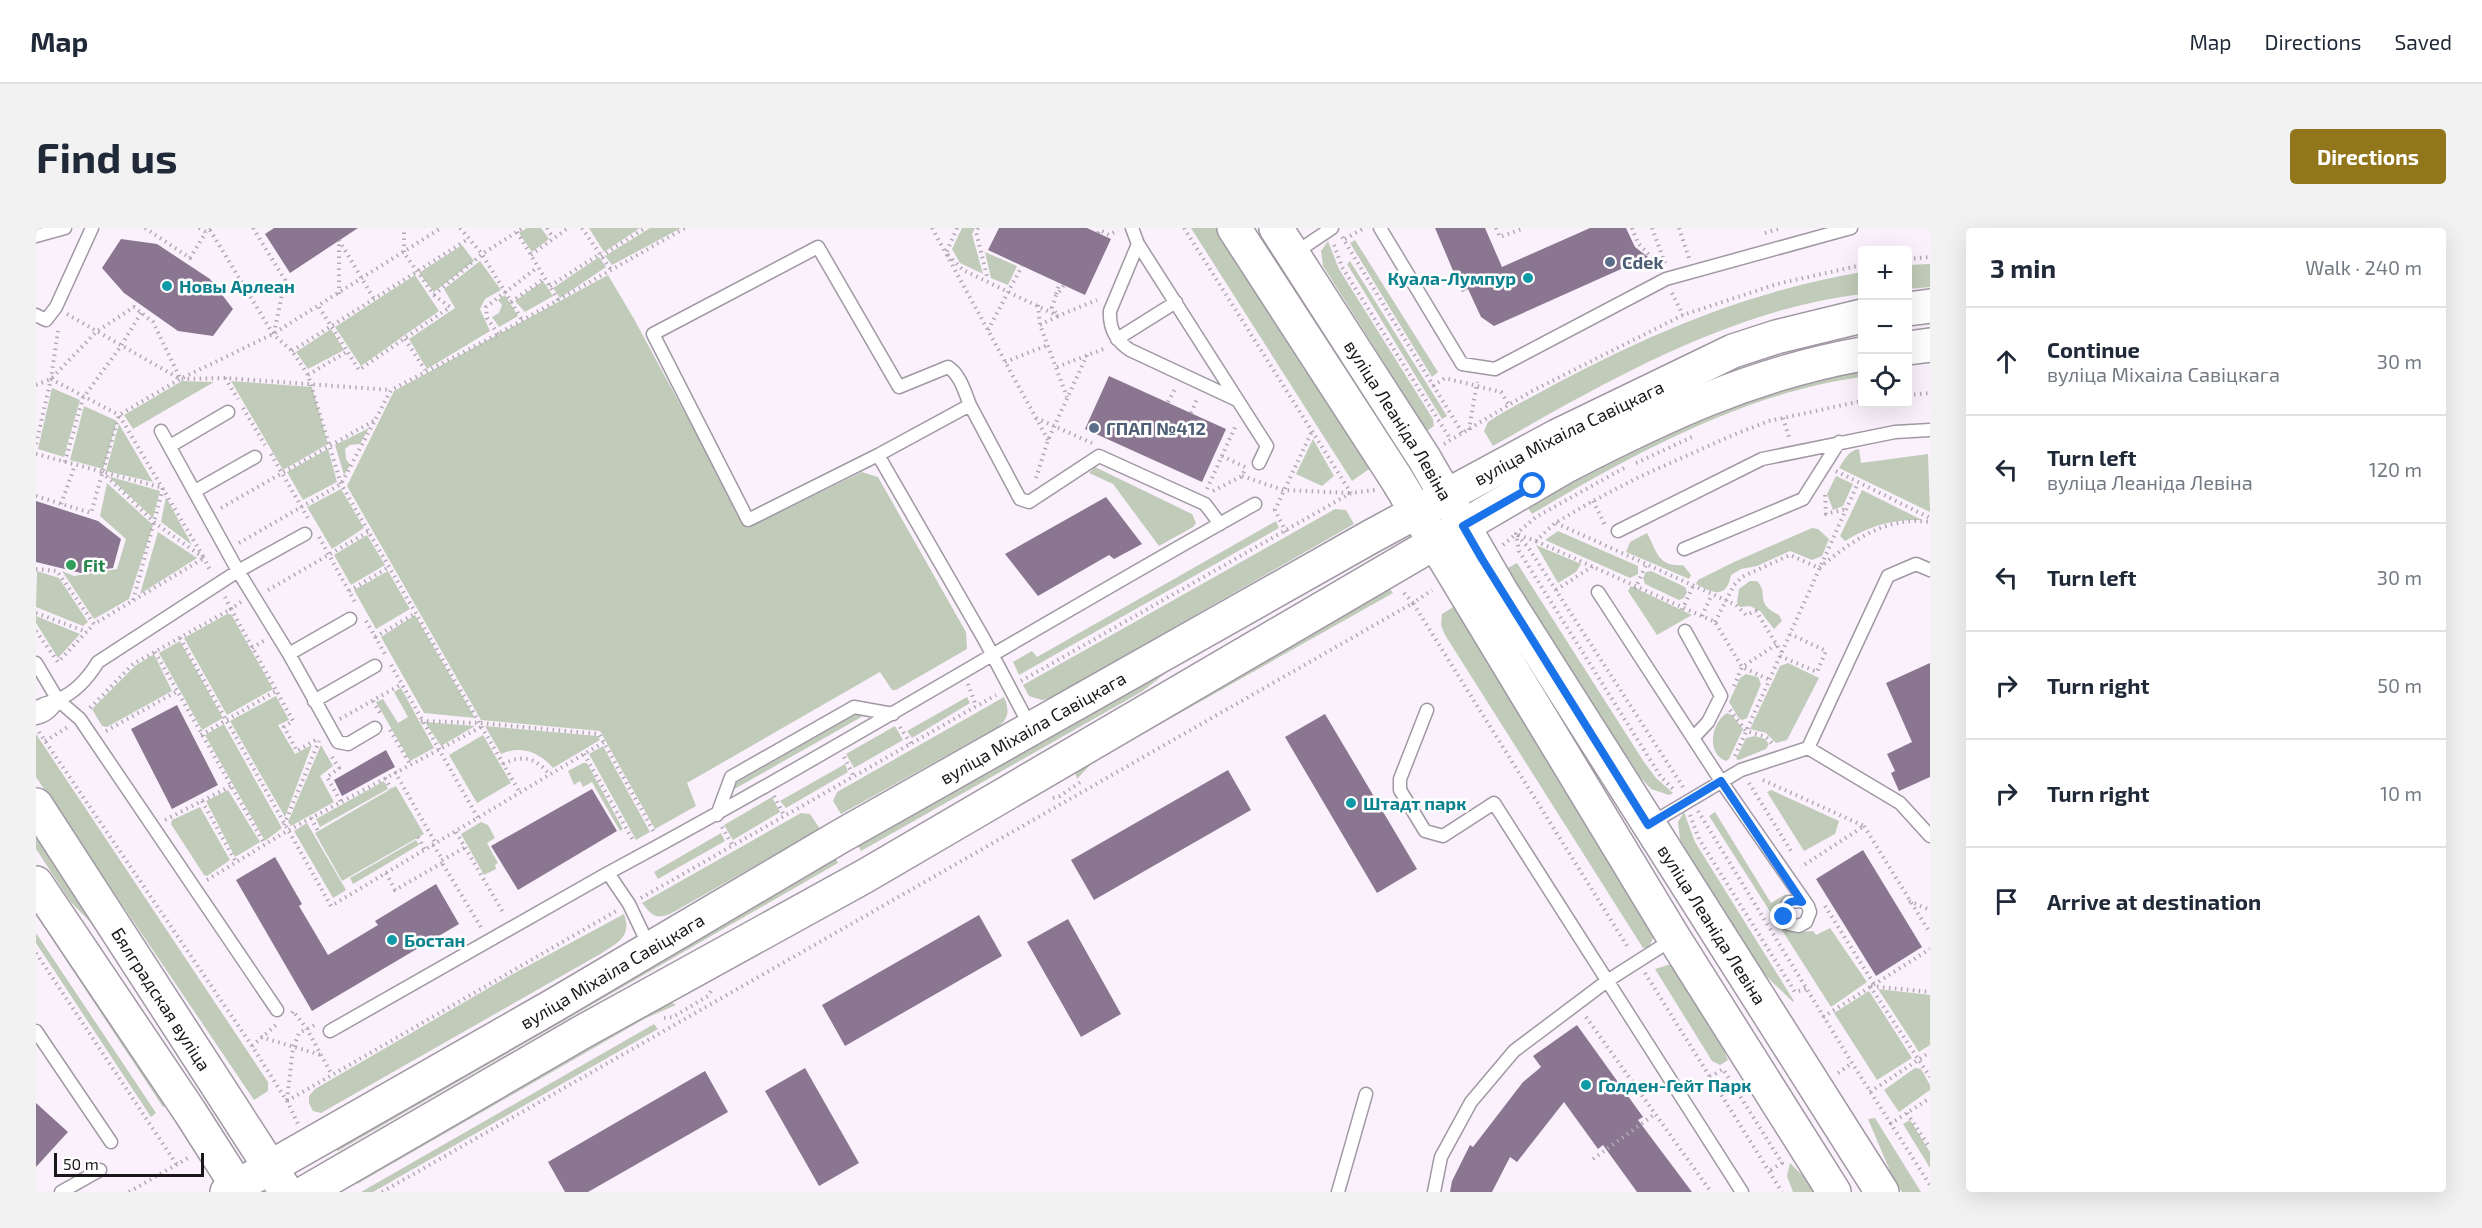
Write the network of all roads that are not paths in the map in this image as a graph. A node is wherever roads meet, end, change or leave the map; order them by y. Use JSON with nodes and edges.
{"nodes":[{"id":1,"x":65,"y":228,"type":"edge"},
{"id":2,"x":92,"y":228,"type":"edge"},
{"id":3,"x":1234,"y":228,"type":"edge"},
{"id":4,"x":1380,"y":228,"type":"edge"},
{"id":5,"x":1851,"y":228,"type":"edge"},
{"id":6,"x":1126,"y":229,"type":"edge"},
{"id":7,"x":1333,"y":231,"type":"edge"},
{"id":8,"x":36,"y":236,"type":"edge"},
{"id":9,"x":1285,"y":241,"type":"edge"},
{"id":10,"x":1138,"y":244,"type":"junction"},
{"id":11,"x":1176,"y":302,"type":"junction"},
{"id":12,"x":1930,"y":306,"type":"edge"},
{"id":13,"x":1912,"y":308,"type":"edge"},
{"id":14,"x":36,"y":315,"type":"edge"},
{"id":15,"x":1858,"y":317,"type":"edge"},
{"id":16,"x":1117,"y":342,"type":"junction"},
{"id":17,"x":1930,"y":345,"type":"edge"},
{"id":18,"x":1912,"y":347,"type":"edge"},
{"id":19,"x":1858,"y":355,"type":"edge"},
{"id":20,"x":1238,"y":400,"type":"junction"},
{"id":21,"x":970,"y":405,"type":"junction"},
{"id":22,"x":228,"y":412,"type":"dead end"},
{"id":23,"x":1930,"y":430,"type":"edge"},
{"id":24,"x":160,"y":431,"type":"dead end"},
{"id":25,"x":1839,"y":442,"type":"junction"},
{"id":26,"x":170,"y":447,"type":"junction"},
{"id":27,"x":878,"y":455,"type":"junction"},
{"id":28,"x":255,"y":457,"type":"dead end"},
{"id":29,"x":1259,"y":463,"type":"dead end"},
{"id":30,"x":195,"y":491,"type":"junction"},
{"id":31,"x":1445,"y":496,"type":"junction"},
{"id":32,"x":1255,"y":504,"type":"dead end"},
{"id":33,"x":1416,"y":512,"type":"junction"},
{"id":34,"x":1220,"y":524,"type":"junction"},
{"id":35,"x":1618,"y":531,"type":"dead end"},
{"id":36,"x":312,"y":532,"type":"road end"},
{"id":37,"x":1450,"y":534,"type":"junction"},
{"id":38,"x":1684,"y":549,"type":"dead end"},
{"id":39,"x":243,"y":569,"type":"junction"},
{"id":40,"x":1930,"y":570,"type":"edge"},
{"id":41,"x":1598,"y":592,"type":"dead end"},
{"id":42,"x":350,"y":619,"type":"dead end"},
{"id":43,"x":1685,"y":631,"type":"dead end"},
{"id":44,"x":289,"y":654,"type":"junction"},
{"id":45,"x":992,"y":654,"type":"junction"},
{"id":46,"x":36,"y":663,"type":"edge"},
{"id":47,"x":375,"y":666,"type":"dead end"},
{"id":48,"x":58,"y":700,"type":"junction"},
{"id":49,"x":314,"y":701,"type":"junction"},
{"id":50,"x":36,"y":708,"type":"edge"},
{"id":51,"x":1427,"y":710,"type":"dead end"},
{"id":52,"x":893,"y":714,"type":"junction"},
{"id":53,"x":36,"y":718,"type":"edge"},
{"id":54,"x":375,"y":728,"type":"dead end"},
{"id":55,"x":1032,"y":729,"type":"junction"},
{"id":56,"x":1693,"y":738,"type":"junction"},
{"id":57,"x":1808,"y":748,"type":"junction"},
{"id":58,"x":1721,"y":781,"type":"junction"},
{"id":59,"x":36,"y":805,"type":"edge"},
{"id":60,"x":717,"y":814,"type":"junction"},
{"id":61,"x":1648,"y":825,"type":"junction"},
{"id":62,"x":1930,"y":836,"type":"edge"},
{"id":63,"x":608,"y":873,"type":"junction"},
{"id":64,"x":36,"y":883,"type":"edge"},
{"id":65,"x":1802,"y":902,"type":"dead end"},
{"id":66,"x":1674,"y":938,"type":"junction"},
{"id":67,"x":650,"y":948,"type":"junction"},
{"id":68,"x":1607,"y":981,"type":"junction"},
{"id":69,"x":281,"y":1014,"type":"road end"},
{"id":70,"x":36,"y":1031,"type":"edge"},
{"id":71,"x":330,"y":1031,"type":"dead end"},
{"id":72,"x":1366,"y":1094,"type":"dead end"},
{"id":73,"x":111,"y":1142,"type":"dead end"},
{"id":74,"x":100,"y":1170,"type":"dead end"},
{"id":75,"x":278,"y":1180,"type":"edge"},
{"id":76,"x":235,"y":1190,"type":"edge"},
{"id":77,"x":61,"y":1192,"type":"edge"},
{"id":78,"x":306,"y":1192,"type":"edge"},
{"id":79,"x":1338,"y":1192,"type":"edge"},
{"id":80,"x":1434,"y":1192,"type":"edge"},
{"id":81,"x":1742,"y":1192,"type":"edge"},
{"id":82,"x":1834,"y":1192,"type":"edge"},
{"id":83,"x":1882,"y":1192,"type":"edge"}],
"edges":[{"from":1,"to":8,"type":"lane"},
{"from":2,"to":14,"type":"lane"},
{"from":3,"to":33,"type":"street","name":"вуліца Леаніда Левіна"},
{"from":4,"to":5,"type":"lane"},
{"from":6,"to":10,"type":"lane"},
{"from":7,"to":9,"type":"lane"},
{"from":9,"to":31,"type":"street","name":"вуліца Леаніда Левіна"},
{"from":10,"to":11,"type":"lane"},
{"from":10,"to":16,"type":"lane"},
{"from":11,"to":16,"type":"lane"},
{"from":11,"to":20,"type":"lane"},
{"from":12,"to":13,"type":"street"},
{"from":15,"to":31,"type":"street","name":"вуліца Міхаіла Савіцкага"},
{"from":16,"to":20,"type":"lane"},
{"from":17,"to":18,"type":"street"},
{"from":19,"to":37,"type":"street","name":"вуліца Міхаіла Савіцкага"},
{"from":20,"to":29,"type":"lane"},
{"from":21,"to":27,"type":"lane"},
{"from":21,"to":27,"type":"lane"},
{"from":21,"to":34,"type":"lane"},
{"from":22,"to":26,"type":"lane"},
{"from":23,"to":25,"type":"lane"},
{"from":24,"to":26,"type":"lane"},
{"from":25,"to":35,"type":"lane"},
{"from":25,"to":38,"type":"lane"},
{"from":26,"to":30,"type":"lane"},
{"from":27,"to":45,"type":"lane"},
{"from":28,"to":30,"type":"lane"},
{"from":30,"to":39,"type":"lane"},
{"from":31,"to":33,"type":"street","name":"вуліца Міхаіла Савіцкага"},
{"from":31,"to":37,"type":"street","name":"вуліца Леаніда Левіна"},
{"from":32,"to":34,"type":"lane"},
{"from":33,"to":37,"type":"street","name":"вуліца Леаніда Левіна"},
{"from":33,"to":55,"type":"street","name":"вуліца Міхаіла Савіцкага"},
{"from":34,"to":45,"type":"lane"},
{"from":36,"to":39,"type":"lane"},
{"from":37,"to":61,"type":"street","name":"вуліца Леаніда Левіна"},
{"from":37,"to":66,"type":"street","name":"вуліца Леаніда Левіна"},
{"from":37,"to":78,"type":"street","name":"вуліца Міхаіла Савіцкага"},
{"from":39,"to":44,"type":"lane"},
{"from":39,"to":48,"type":"lane"},
{"from":40,"to":57,"type":"lane"},
{"from":41,"to":56,"type":"lane"},
{"from":42,"to":44,"type":"lane"},
{"from":43,"to":56,"type":"lane"},
{"from":44,"to":49,"type":"lane"},
{"from":45,"to":52,"type":"lane"},
{"from":45,"to":55,"type":"lane"},
{"from":46,"to":48,"type":"lane"},
{"from":47,"to":49,"type":"lane"},
{"from":48,"to":50,"type":"lane"},
{"from":48,"to":53,"type":"lane"},
{"from":48,"to":69,"type":"lane"},
{"from":49,"to":54,"type":"lane"},
{"from":51,"to":68,"type":"lane"},
{"from":52,"to":60,"type":"lane"},
{"from":52,"to":60,"type":"lane"},
{"from":55,"to":67,"type":"street","name":"вуліца Міхаіла Савіцкага"},
{"from":56,"to":58,"type":"lane"},
{"from":57,"to":58,"type":"lane"},
{"from":57,"to":62,"type":"lane"},
{"from":58,"to":61,"type":"lane"},
{"from":58,"to":65,"type":"lane"},
{"from":59,"to":75,"type":"street","name":"Бялградская вуліца"},
{"from":60,"to":63,"type":"lane"},
{"from":61,"to":83,"type":"street","name":"вуліца Леаніда Левіна"},
{"from":63,"to":67,"type":"lane"},
{"from":63,"to":71,"type":"lane"},
{"from":64,"to":76,"type":"street"},
{"from":66,"to":68,"type":"lane"},
{"from":66,"to":82,"type":"street","name":"вуліца Леаніда Левіна"},
{"from":67,"to":75,"type":"street","name":"вуліца Міхаіла Савіцкага"},
{"from":68,"to":80,"type":"lane"},
{"from":68,"to":81,"type":"lane"},
{"from":70,"to":73,"type":"lane"},
{"from":72,"to":79,"type":"lane"},
{"from":74,"to":77,"type":"lane"},
{"from":75,"to":76,"type":"street","name":"вуліца Міхаіла Савіцкага"}]}
